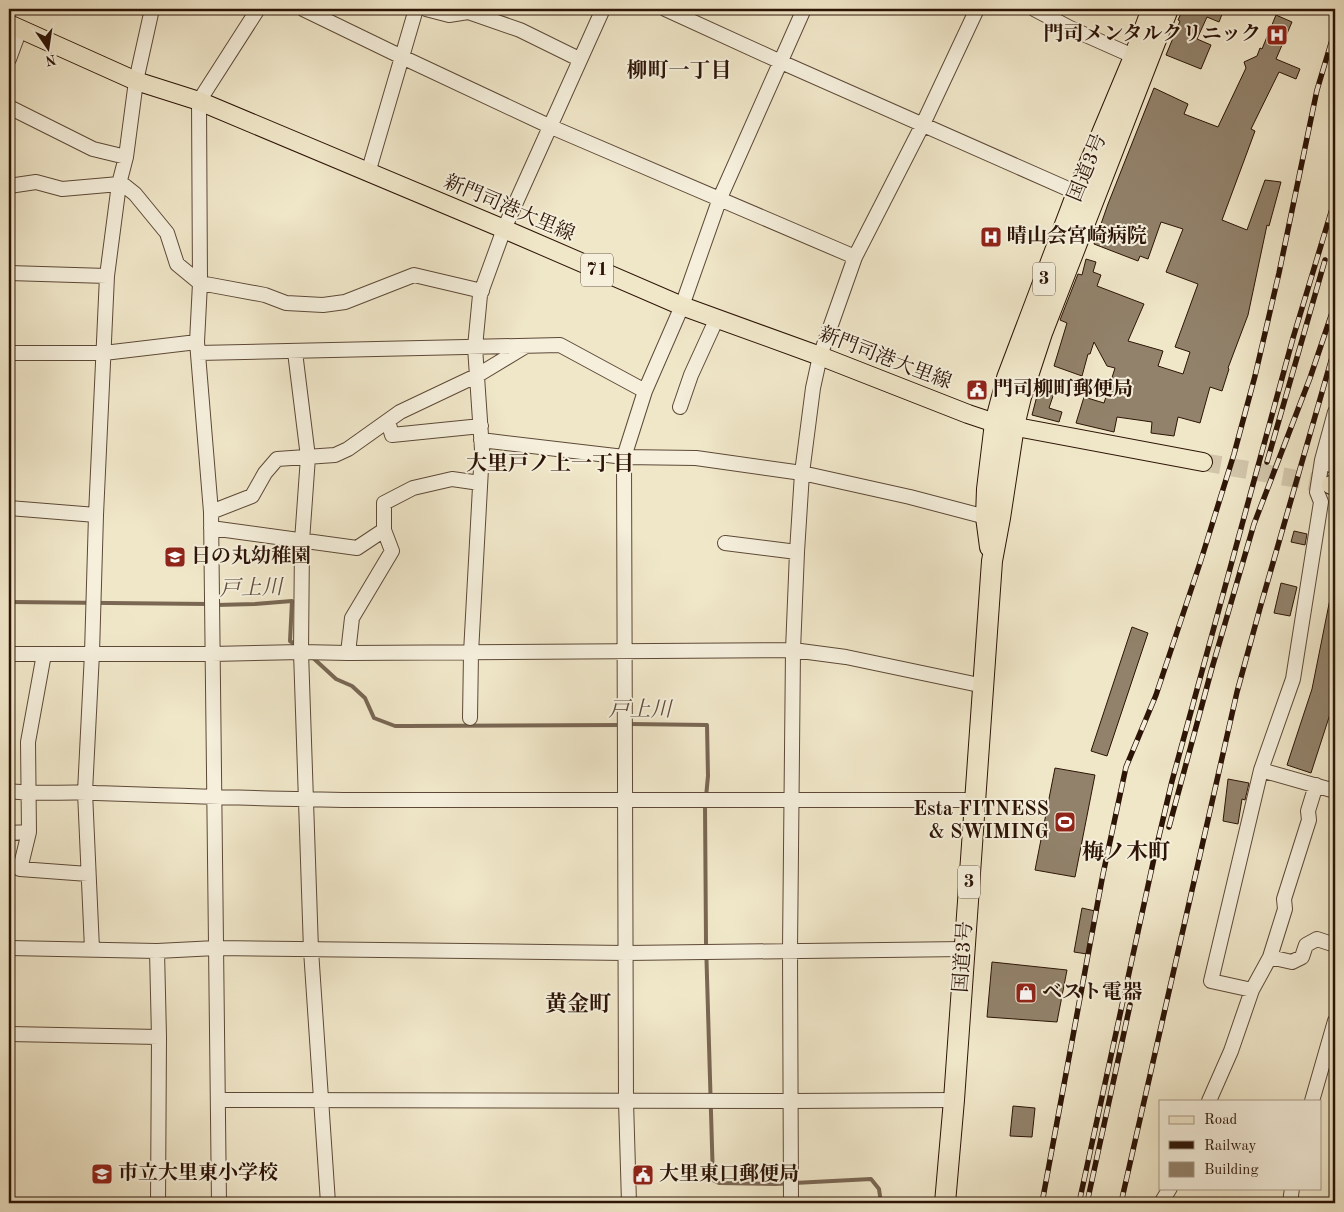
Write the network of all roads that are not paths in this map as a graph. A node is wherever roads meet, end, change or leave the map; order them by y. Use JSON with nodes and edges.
{"nodes":[{"id":1,"x":152,"y":9,"type":"edge"},
{"id":2,"x":258,"y":9,"type":"edge"},
{"id":3,"x":303,"y":9,"type":"edge"},
{"id":4,"x":416,"y":9,"type":"edge"},
{"id":5,"x":426,"y":9,"type":"edge"},
{"id":6,"x":603,"y":9,"type":"edge"},
{"id":7,"x":665,"y":9,"type":"edge"},
{"id":8,"x":804,"y":9,"type":"edge"},
{"id":9,"x":977,"y":9,"type":"edge"},
{"id":10,"x":1034,"y":9,"type":"edge"},
{"id":11,"x":1152,"y":9,"type":"edge"},
{"id":12,"x":1168,"y":9,"type":"edge"},
{"id":13,"x":14,"y":27,"type":"edge"},
{"id":14,"x":402,"y":57,"type":"junction"},
{"id":15,"x":9,"y":59,"type":"edge"},
{"id":16,"x":579,"y":59,"type":"junction"},
{"id":17,"x":1140,"y":60,"type":"junction"},
{"id":18,"x":780,"y":62,"type":"junction"},
{"id":19,"x":136,"y":81,"type":"junction"},
{"id":20,"x":199,"y":101,"type":"junction"},
{"id":21,"x":9,"y":107,"type":"edge"},
{"id":22,"x":923,"y":124,"type":"junction"},
{"id":23,"x":549,"y":126,"type":"junction"},
{"id":24,"x":126,"y":157,"type":"junction"},
{"id":25,"x":368,"y":173,"type":"junction"},
{"id":26,"x":119,"y":184,"type":"junction"},
{"id":27,"x":9,"y":186,"type":"edge"},
{"id":28,"x":1086,"y":196,"type":"junction"},
{"id":29,"x":720,"y":198,"type":"junction"},
{"id":30,"x":504,"y":229,"type":"junction"},
{"id":31,"x":855,"y":256,"type":"junction"},
{"id":32,"x":9,"y":273,"type":"edge"},
{"id":33,"x":107,"y":276,"type":"junction"},
{"id":34,"x":200,"y":283,"type":"junction"},
{"id":35,"x":482,"y":291,"type":"junction"},
{"id":36,"x":682,"y":306,"type":"junction"},
{"id":37,"x":717,"y":318,"type":"junction"},
{"id":38,"x":527,"y":345,"type":"junction"},
{"id":39,"x":198,"y":347,"type":"junction"},
{"id":40,"x":475,"y":347,"type":"junction"},
{"id":41,"x":295,"y":352,"type":"junction"},
{"id":42,"x":9,"y":353,"type":"edge"},
{"id":43,"x":104,"y":353,"type":"junction"},
{"id":44,"x":820,"y":356,"type":"junction"},
{"id":45,"x":478,"y":375,"type":"junction"},
{"id":46,"x":645,"y":391,"type":"junction"},
{"id":47,"x":680,"y":407,"type":"dead end"},
{"id":48,"x":1335,"y":412,"type":"edge"},
{"id":49,"x":388,"y":421,"type":"junction"},
{"id":50,"x":1005,"y":424,"type":"junction"},
{"id":51,"x":481,"y":426,"type":"junction"},
{"id":52,"x":481,"y":440,"type":"junction"},
{"id":53,"x":308,"y":457,"type":"junction"},
{"id":54,"x":624,"y":457,"type":"junction"},
{"id":55,"x":1322,"y":460,"type":"junction"},
{"id":56,"x":1203,"y":462,"type":"tunnel mouth"},
{"id":57,"x":1335,"y":467,"type":"edge"},
{"id":58,"x":802,"y":473,"type":"junction"},
{"id":59,"x":480,"y":482,"type":"junction"},
{"id":60,"x":1328,"y":503,"type":"edge"},
{"id":61,"x":9,"y":508,"type":"edge"},
{"id":62,"x":211,"y":512,"type":"junction"},
{"id":63,"x":96,"y":515,"type":"junction"},
{"id":64,"x":986,"y":517,"type":"junction"},
{"id":65,"x":211,"y":528,"type":"junction"},
{"id":66,"x":384,"y":530,"type":"junction"},
{"id":67,"x":302,"y":541,"type":"junction"},
{"id":68,"x":725,"y":543,"type":"dead end"},
{"id":69,"x":797,"y":552,"type":"junction"},
{"id":70,"x":992,"y":561,"type":"junction"},
{"id":71,"x":626,"y":650,"type":"junction"},
{"id":72,"x":794,"y":650,"type":"junction"},
{"id":73,"x":301,"y":652,"type":"junction"},
{"id":74,"x":92,"y":653,"type":"junction"},
{"id":75,"x":471,"y":653,"type":"junction"},
{"id":76,"x":9,"y":654,"type":"edge"},
{"id":77,"x":44,"y":654,"type":"junction"},
{"id":78,"x":212,"y":654,"type":"junction"},
{"id":79,"x":348,"y":654,"type":"junction"},
{"id":80,"x":984,"y":686,"type":"junction"},
{"id":81,"x":470,"y":718,"type":"dead end"},
{"id":82,"x":1261,"y":770,"type":"junction"},
{"id":83,"x":1316,"y":785,"type":"junction"},
{"id":84,"x":9,"y":791,"type":"edge"},
{"id":85,"x":1335,"y":791,"type":"edge"},
{"id":86,"x":85,"y":792,"type":"junction"},
{"id":87,"x":28,"y":794,"type":"junction"},
{"id":88,"x":215,"y":798,"type":"junction"},
{"id":89,"x":305,"y":799,"type":"junction"},
{"id":90,"x":791,"y":800,"type":"junction"},
{"id":91,"x":976,"y":800,"type":"junction"},
{"id":92,"x":625,"y":801,"type":"junction"},
{"id":93,"x":29,"y":832,"type":"junction"},
{"id":94,"x":9,"y":833,"type":"edge"},
{"id":95,"x":88,"y":874,"type":"junction"},
{"id":96,"x":1335,"y":945,"type":"edge"},
{"id":97,"x":9,"y":948,"type":"edge"},
{"id":98,"x":216,"y":948,"type":"junction"},
{"id":99,"x":964,"y":949,"type":"junction"},
{"id":100,"x":92,"y":950,"type":"junction"},
{"id":101,"x":311,"y":950,"type":"junction"},
{"id":102,"x":790,"y":950,"type":"junction"},
{"id":103,"x":157,"y":951,"type":"junction"},
{"id":104,"x":626,"y":953,"type":"junction"},
{"id":105,"x":1270,"y":957,"type":"junction"},
{"id":106,"x":1252,"y":990,"type":"junction"},
{"id":107,"x":1335,"y":1021,"type":"edge"},
{"id":108,"x":9,"y":1034,"type":"edge"},
{"id":109,"x":159,"y":1037,"type":"junction"},
{"id":110,"x":1330,"y":1053,"type":"edge"},
{"id":111,"x":218,"y":1100,"type":"junction"},
{"id":112,"x":954,"y":1100,"type":"junction"},
{"id":113,"x":1210,"y":1100,"type":"edge"},
{"id":114,"x":1312,"y":1100,"type":"edge"},
{"id":115,"x":626,"y":1101,"type":"junction"},
{"id":116,"x":791,"y":1101,"type":"junction"},
{"id":117,"x":321,"y":1102,"type":"junction"},
{"id":118,"x":1169,"y":1190,"type":"edge"},
{"id":119,"x":1292,"y":1190,"type":"edge"},
{"id":120,"x":158,"y":1203,"type":"edge"},
{"id":121,"x":218,"y":1203,"type":"edge"},
{"id":122,"x":328,"y":1203,"type":"edge"},
{"id":123,"x":629,"y":1203,"type":"edge"},
{"id":124,"x":792,"y":1203,"type":"edge"},
{"id":125,"x":945,"y":1203,"type":"edge"},
{"id":126,"x":1162,"y":1203,"type":"edge"},
{"id":127,"x":1290,"y":1203,"type":"edge"}],
"edges":[{"from":1,"to":19,"type":"street"},
{"from":2,"to":20,"type":"street"},
{"from":3,"to":14,"type":"street"},
{"from":4,"to":14,"type":"street"},
{"from":5,"to":16,"type":"street"},
{"from":6,"to":16,"type":"street"},
{"from":7,"to":18,"type":"street"},
{"from":8,"to":18,"type":"street"},
{"from":9,"to":22,"type":"street"},
{"from":10,"to":17,"type":"street"},
{"from":11,"to":17,"type":"highway","name":"国道3号","number":"3"},
{"from":12,"to":17,"type":"highway","name":"国道3号","number":"3"},
{"from":13,"to":15,"type":"street"},
{"from":13,"to":19,"type":"main road","name":"新門司港大里線","number":"71"},
{"from":14,"to":23,"type":"street"},
{"from":14,"to":25,"type":"street"},
{"from":16,"to":23,"type":"street"},
{"from":17,"to":28,"type":"highway","name":"国道3号","number":"3"},
{"from":18,"to":22,"type":"street"},
{"from":18,"to":29,"type":"street"},
{"from":19,"to":20,"type":"main road","name":"新門司港大里線","number":"71"},
{"from":19,"to":24,"type":"street"},
{"from":20,"to":25,"type":"main road","name":"新門司港大里線","number":"71"},
{"from":20,"to":34,"type":"street"},
{"from":21,"to":24,"type":"street"},
{"from":22,"to":28,"type":"street"},
{"from":22,"to":31,"type":"street"},
{"from":23,"to":29,"type":"street"},
{"from":23,"to":30,"type":"street"},
{"from":24,"to":26,"type":"street"},
{"from":25,"to":30,"type":"main road","name":"新門司港大里線","number":"71"},
{"from":26,"to":27,"type":"street"},
{"from":26,"to":33,"type":"street"},
{"from":26,"to":34,"type":"street"},
{"from":28,"to":50,"type":"highway","name":"国道3号","number":"3"},
{"from":29,"to":31,"type":"street"},
{"from":29,"to":36,"type":"street"},
{"from":30,"to":35,"type":"street"},
{"from":30,"to":36,"type":"main road","name":"新門司港大里線","number":"71"},
{"from":31,"to":44,"type":"street"},
{"from":32,"to":33,"type":"street"},
{"from":33,"to":43,"type":"street"},
{"from":34,"to":35,"type":"street"},
{"from":34,"to":39,"type":"street"},
{"from":35,"to":40,"type":"street"},
{"from":36,"to":37,"type":"main road","name":"新門司港大里線","number":"71"},
{"from":36,"to":46,"type":"street"},
{"from":37,"to":44,"type":"main road","name":"新門司港大里線","number":"71"},
{"from":37,"to":47,"type":"street"},
{"from":38,"to":40,"type":"street"},
{"from":38,"to":45,"type":"street"},
{"from":38,"to":46,"type":"street"},
{"from":39,"to":41,"type":"street"},
{"from":39,"to":43,"type":"street"},
{"from":39,"to":62,"type":"street"},
{"from":40,"to":41,"type":"street"},
{"from":40,"to":45,"type":"street"},
{"from":41,"to":53,"type":"street"},
{"from":42,"to":43,"type":"street"},
{"from":43,"to":63,"type":"street"},
{"from":44,"to":50,"type":"main road","name":"新門司港大里線","number":"71"},
{"from":44,"to":58,"type":"street"},
{"from":45,"to":49,"type":"street"},
{"from":45,"to":51,"type":"street"},
{"from":46,"to":54,"type":"street"},
{"from":48,"to":55,"type":"street"},
{"from":49,"to":51,"type":"street"},
{"from":49,"to":53,"type":"street"},
{"from":50,"to":56,"type":"main road","name":"新門司港大里線","number":"71"},
{"from":50,"to":64,"type":"highway","name":"国道3号","number":"3"},
{"from":50,"to":70,"type":"highway","name":"国道3号","number":"3"},
{"from":51,"to":52,"type":"street"},
{"from":52,"to":54,"type":"street"},
{"from":52,"to":59,"type":"street"},
{"from":53,"to":62,"type":"street"},
{"from":53,"to":67,"type":"street"},
{"from":54,"to":58,"type":"street"},
{"from":54,"to":71,"type":"street"},
{"from":55,"to":57,"type":"street"},
{"from":55,"to":60,"type":"street"},
{"from":58,"to":64,"type":"street"},
{"from":58,"to":69,"type":"street"},
{"from":59,"to":66,"type":"street"},
{"from":59,"to":75,"type":"street"},
{"from":60,"to":82,"type":"street"},
{"from":61,"to":63,"type":"street"},
{"from":62,"to":65,"type":"street"},
{"from":63,"to":74,"type":"street"},
{"from":64,"to":70,"type":"highway","name":"国道3号","number":"3"},
{"from":65,"to":67,"type":"street"},
{"from":65,"to":78,"type":"street"},
{"from":66,"to":67,"type":"street"},
{"from":66,"to":79,"type":"street"},
{"from":67,"to":73,"type":"street"},
{"from":68,"to":69,"type":"street"},
{"from":69,"to":72,"type":"street"},
{"from":70,"to":80,"type":"highway","name":"国道3号","number":"3"},
{"from":71,"to":72,"type":"street"},
{"from":71,"to":75,"type":"street"},
{"from":71,"to":92,"type":"street"},
{"from":72,"to":80,"type":"street"},
{"from":72,"to":90,"type":"street"},
{"from":73,"to":78,"type":"street"},
{"from":73,"to":79,"type":"street"},
{"from":73,"to":89,"type":"street"},
{"from":74,"to":77,"type":"street"},
{"from":74,"to":78,"type":"street"},
{"from":74,"to":86,"type":"street"},
{"from":75,"to":79,"type":"street"},
{"from":75,"to":81,"type":"street"},
{"from":76,"to":77,"type":"street"},
{"from":77,"to":87,"type":"street"},
{"from":78,"to":88,"type":"street"},
{"from":80,"to":91,"type":"highway","name":"国道3号","number":"3"},
{"from":82,"to":83,"type":"street"},
{"from":82,"to":106,"type":"street"},
{"from":83,"to":85,"type":"street"},
{"from":83,"to":105,"type":"street"},
{"from":84,"to":87,"type":"street"},
{"from":86,"to":87,"type":"street"},
{"from":86,"to":88,"type":"street"},
{"from":86,"to":95,"type":"street"},
{"from":87,"to":93,"type":"street"},
{"from":88,"to":89,"type":"street"},
{"from":88,"to":98,"type":"street"},
{"from":89,"to":92,"type":"street"},
{"from":89,"to":101,"type":"street"},
{"from":90,"to":91,"type":"street"},
{"from":90,"to":92,"type":"street"},
{"from":90,"to":102,"type":"street"},
{"from":91,"to":99,"type":"highway","name":"国道3号","number":"3"},
{"from":92,"to":104,"type":"street"},
{"from":93,"to":94,"type":"street"},
{"from":93,"to":95,"type":"street"},
{"from":95,"to":100,"type":"street"},
{"from":96,"to":105,"type":"street"},
{"from":97,"to":100,"type":"street"},
{"from":98,"to":101,"type":"street"},
{"from":98,"to":103,"type":"street"},
{"from":98,"to":111,"type":"street"},
{"from":99,"to":102,"type":"street"},
{"from":99,"to":112,"type":"highway","name":"国道3号","number":"3"},
{"from":100,"to":103,"type":"street"},
{"from":101,"to":104,"type":"street"},
{"from":101,"to":117,"type":"street"},
{"from":102,"to":104,"type":"street"},
{"from":102,"to":116,"type":"street"},
{"from":103,"to":109,"type":"street"},
{"from":104,"to":115,"type":"street"},
{"from":105,"to":106,"type":"street"},
{"from":106,"to":113,"type":"street"},
{"from":107,"to":110,"type":"street"},
{"from":108,"to":109,"type":"street"},
{"from":109,"to":120,"type":"street"},
{"from":110,"to":114,"type":"street"},
{"from":111,"to":117,"type":"street"},
{"from":111,"to":121,"type":"street"},
{"from":112,"to":116,"type":"street"},
{"from":112,"to":125,"type":"highway","name":"国道3号","number":"3"},
{"from":115,"to":116,"type":"street"},
{"from":115,"to":117,"type":"street"},
{"from":115,"to":123,"type":"street"},
{"from":116,"to":124,"type":"street"},
{"from":117,"to":122,"type":"street"},
{"from":118,"to":126,"type":"street"},
{"from":119,"to":127,"type":"street"}]}
